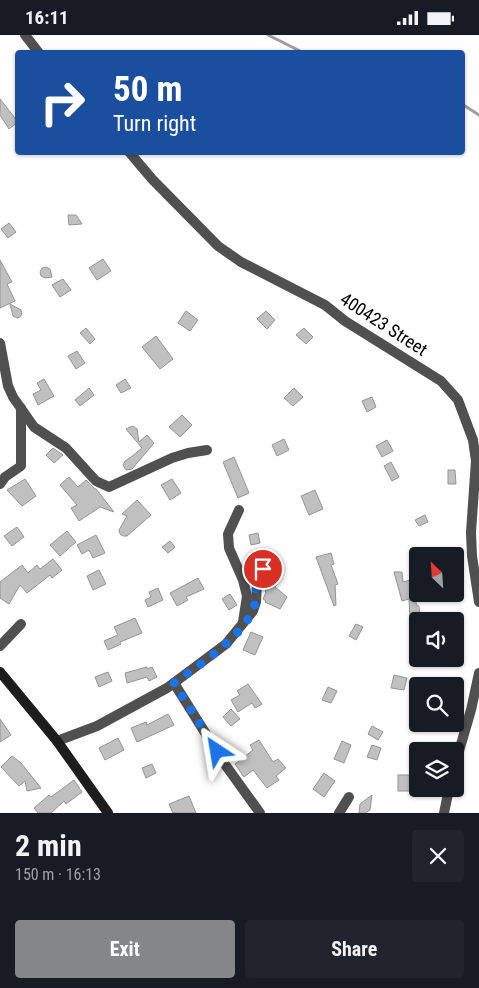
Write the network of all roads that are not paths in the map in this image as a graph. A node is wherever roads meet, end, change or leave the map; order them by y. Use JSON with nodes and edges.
{"nodes":[{"id":1,"x":25,"y":35,"type":"edge"},
{"id":2,"x":37,"y":50,"type":"edge"},
{"id":3,"x":132,"y":155,"type":"edge"},
{"id":4,"x":0,"y":343,"type":"edge"},
{"id":5,"x":21,"y":409,"type":"junction"},
{"id":6,"x":207,"y":450,"type":"dead end"},
{"id":7,"x":0,"y":484,"type":"edge"},
{"id":8,"x":239,"y":510,"type":"dead end"},
{"id":9,"x":263,"y":569,"type":"dead end"},
{"id":10,"x":479,"y":602,"type":"edge"},
{"id":11,"x":21,"y":624,"type":"dead end"},
{"id":12,"x":242,"y":626,"type":"junction"},
{"id":13,"x":0,"y":646,"type":"edge"},
{"id":14,"x":0,"y":672,"type":"edge"},
{"id":15,"x":479,"y":673,"type":"edge"},
{"id":16,"x":174,"y":683,"type":"junction"},
{"id":17,"x":57,"y":741,"type":"junction"},
{"id":18,"x":461,"y":742,"type":"edge"},
{"id":19,"x":349,"y":797,"type":"dead end"},
{"id":20,"x":447,"y":797,"type":"edge"},
{"id":21,"x":108,"y":813,"type":"edge"},
{"id":22,"x":260,"y":813,"type":"edge"},
{"id":23,"x":338,"y":813,"type":"edge"},
{"id":24,"x":444,"y":813,"type":"edge"}],
"edges":[{"from":1,"to":2,"type":"street"},
{"from":3,"to":10,"type":"street","name":"400423 Street"},
{"from":4,"to":5,"type":"street"},
{"from":5,"to":6,"type":"street"},
{"from":5,"to":7,"type":"street"},
{"from":8,"to":12,"type":"street"},
{"from":9,"to":12,"type":"street"},
{"from":11,"to":13,"type":"street"},
{"from":12,"to":16,"type":"street"},
{"from":14,"to":17,"type":"street"},
{"from":15,"to":18,"type":"street"},
{"from":16,"to":17,"type":"street"},
{"from":16,"to":22,"type":"street"},
{"from":17,"to":21,"type":"street"},
{"from":19,"to":23,"type":"street"},
{"from":20,"to":24,"type":"street"}]}
